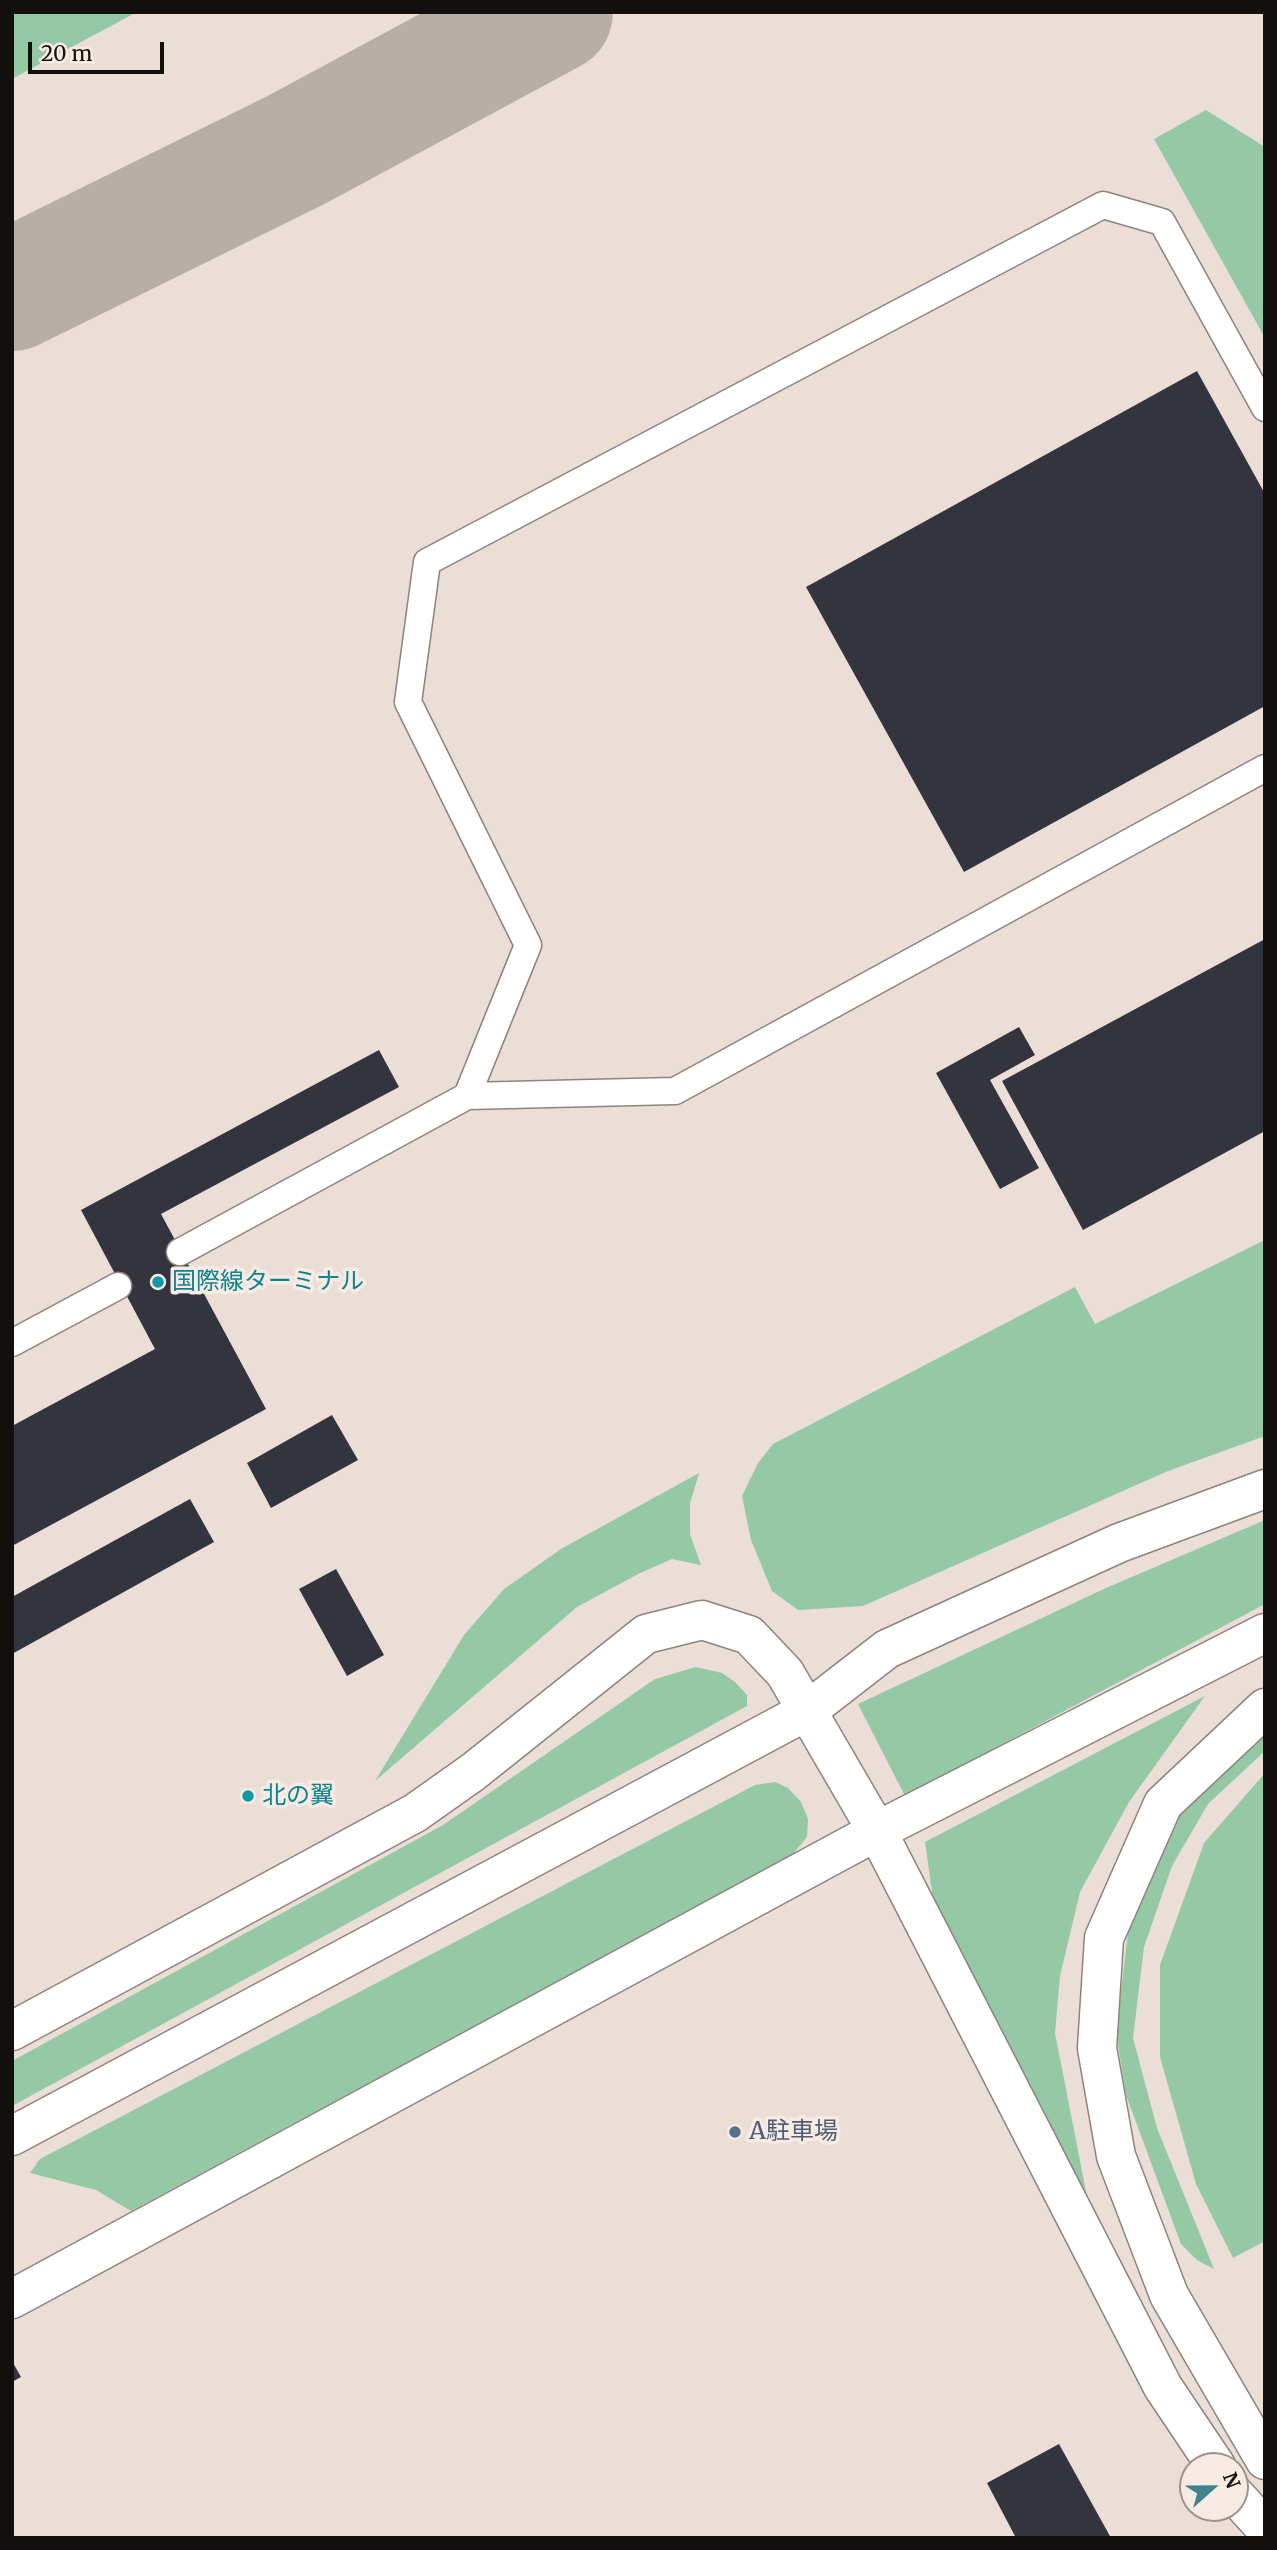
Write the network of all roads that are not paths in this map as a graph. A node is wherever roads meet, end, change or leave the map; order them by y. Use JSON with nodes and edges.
{"nodes":[{"id":1,"x":1265,"y":408,"type":"edge"},
{"id":2,"x":1265,"y":768,"type":"edge"},
{"id":3,"x":467,"y":1096,"type":"junction"},
{"id":4,"x":180,"y":1252,"type":"dead end"},
{"id":5,"x":118,"y":1286,"type":"dead end"},
{"id":6,"x":12,"y":1343,"type":"edge"},
{"id":7,"x":1265,"y":1489,"type":"edge"},
{"id":8,"x":1265,"y":1633,"type":"edge"},
{"id":9,"x":1265,"y":1708,"type":"edge"},
{"id":10,"x":807,"y":1711,"type":"junction"},
{"id":11,"x":877,"y":1831,"type":"junction"},
{"id":12,"x":12,"y":2031,"type":"edge"},
{"id":13,"x":12,"y":2136,"type":"edge"},
{"id":14,"x":12,"y":2299,"type":"edge"},
{"id":15,"x":1207,"y":2452,"type":"edge"},
{"id":16,"x":1265,"y":2460,"type":"edge"},
{"id":17,"x":1249,"y":2510,"type":"edge"},
{"id":18,"x":1265,"y":2528,"type":"edge"}],
"edges":[{"from":1,"to":3,"type":"lane"},
{"from":2,"to":3,"type":"lane"},
{"from":3,"to":4,"type":"lane"},
{"from":5,"to":6,"type":"lane"},
{"from":7,"to":10,"type":"street"},
{"from":8,"to":11,"type":"street"},
{"from":9,"to":16,"type":"street"},
{"from":10,"to":11,"type":"street"},
{"from":10,"to":12,"type":"street"},
{"from":10,"to":13,"type":"street"},
{"from":11,"to":14,"type":"street"},
{"from":11,"to":15,"type":"street"},
{"from":17,"to":18,"type":"street"}]}
